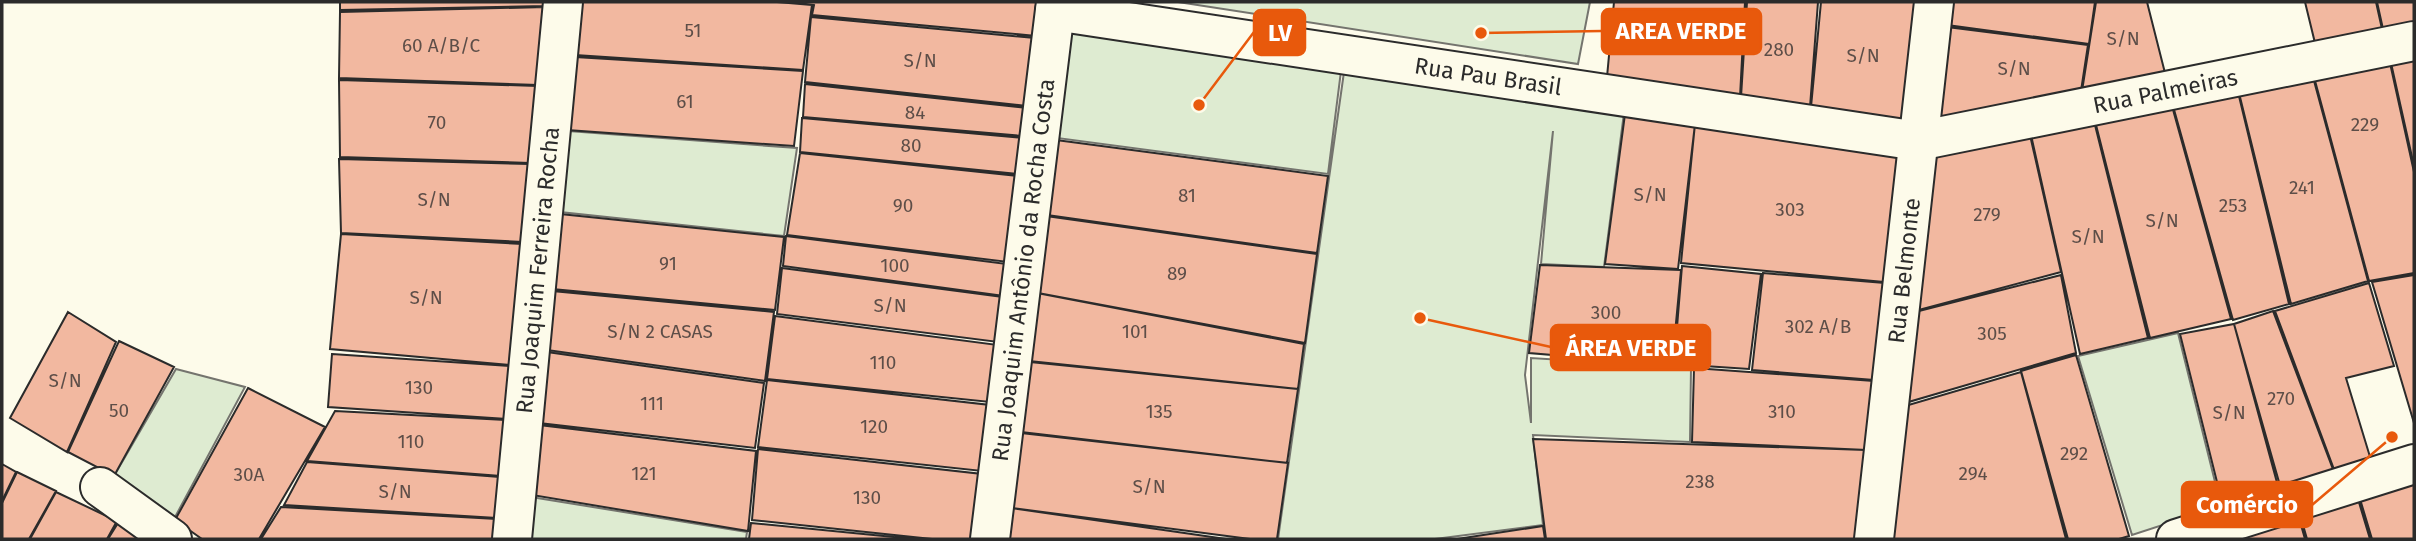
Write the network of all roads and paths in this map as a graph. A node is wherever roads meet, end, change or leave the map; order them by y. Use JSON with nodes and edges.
{"nodes":[{"id":1,"x":564,"y":2,"type":"edge"},
{"id":2,"x":1934,"y":2,"type":"edge"},
{"id":3,"x":1056,"y":6,"type":"edge"},
{"id":4,"x":2414,"y":41,"type":"edge"},
{"id":5,"x":1918,"y":141,"type":"junction"},
{"id":6,"x":2414,"y":464,"type":"edge"},
{"id":7,"x":100,"y":487,"type":"dead end"},
{"id":8,"x":172,"y":539,"type":"edge"},
{"id":9,"x":512,"y":539,"type":"edge"},
{"id":10,"x":990,"y":539,"type":"edge"},
{"id":11,"x":1874,"y":539,"type":"edge"},
{"id":12,"x":2176,"y":539,"type":"edge"}],
"edges":[{"from":1,"to":9,"type":"street","name":"Rua Joaquim Ferreira Rocha"},
{"from":2,"to":5,"type":"street","name":"Rua Belmonte"},
{"from":3,"to":5,"type":"street","name":"Rua Pau Brasil"},
{"from":3,"to":10,"type":"street","name":"Rua Joaquim Antônio da Rocha Costa"},
{"from":4,"to":5,"type":"street","name":"Rua Palmeiras"},
{"from":5,"to":11,"type":"street","name":"Rua Belmonte"},
{"from":6,"to":12,"type":"street"},
{"from":7,"to":8,"type":"street"}]}
